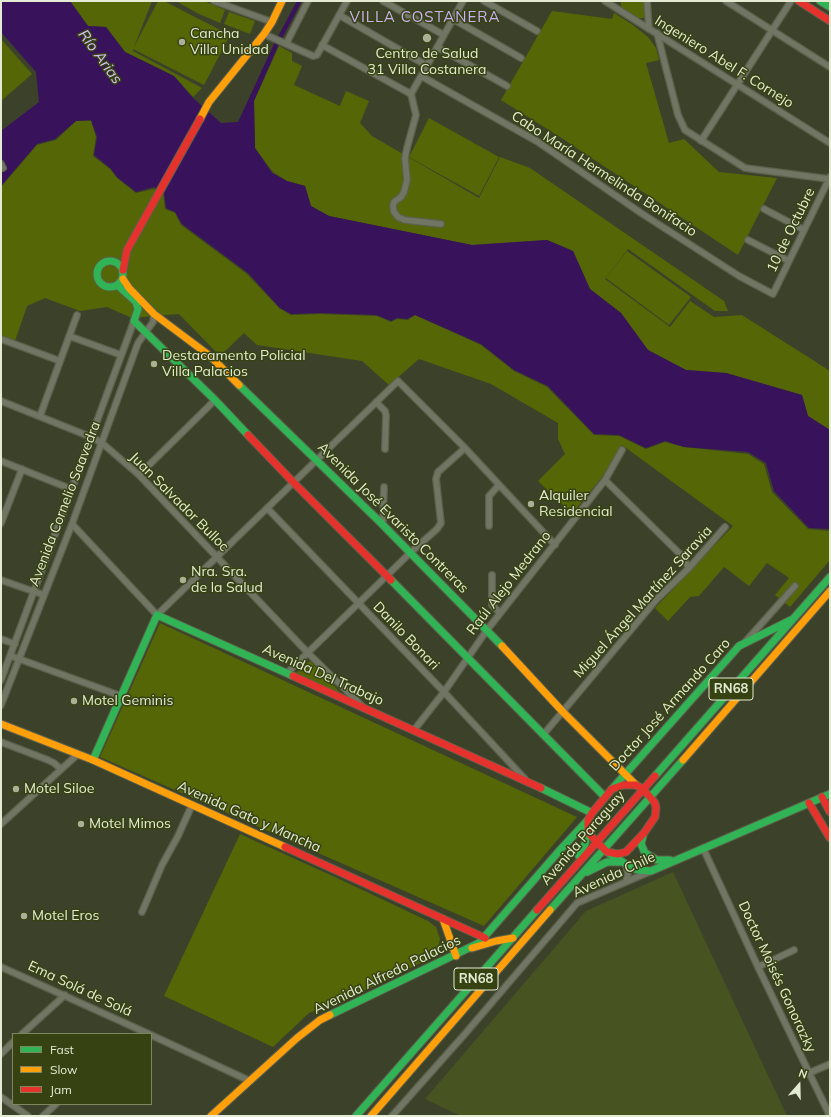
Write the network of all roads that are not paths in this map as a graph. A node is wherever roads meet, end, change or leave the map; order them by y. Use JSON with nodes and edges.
{"nodes":[{"id":1,"x":214,"y":1,"type":"edge"},
{"id":2,"x":282,"y":1,"type":"edge"},
{"id":3,"x":308,"y":1,"type":"edge"},
{"id":4,"x":347,"y":1,"type":"edge"},
{"id":5,"x":382,"y":1,"type":"edge"},
{"id":6,"x":463,"y":1,"type":"edge"},
{"id":7,"x":484,"y":1,"type":"edge"},
{"id":8,"x":605,"y":1,"type":"edge"},
{"id":9,"x":617,"y":1,"type":"edge"},
{"id":10,"x":647,"y":1,"type":"edge"},
{"id":11,"x":726,"y":1,"type":"edge"},
{"id":12,"x":791,"y":1,"type":"edge"},
{"id":13,"x":799,"y":1,"type":"edge"},
{"id":14,"x":820,"y":1,"type":"edge"},
{"id":15,"x":614,"y":7,"type":"junction"},
{"id":16,"x":830,"y":7,"type":"edge"},
{"id":17,"x":339,"y":15,"type":"junction"},
{"id":18,"x":453,"y":19,"type":"junction"},
{"id":19,"x":830,"y":21,"type":"edge"},
{"id":20,"x":272,"y":22,"type":"junction"},
{"id":21,"x":649,"y":29,"type":"junction"},
{"id":22,"x":772,"y":30,"type":"junction"},
{"id":23,"x":537,"y":31,"type":"dead end"},
{"id":24,"x":264,"y":34,"type":"junction"},
{"id":25,"x":657,"y":34,"type":"junction"},
{"id":26,"x":444,"y":35,"type":"junction"},
{"id":27,"x":286,"y":44,"type":"junction"},
{"id":28,"x":322,"y":45,"type":"junction"},
{"id":29,"x":437,"y":47,"type":"junction"},
{"id":30,"x":521,"y":58,"type":"dead end"},
{"id":31,"x":426,"y":65,"type":"junction"},
{"id":32,"x":830,"y":67,"type":"edge"},
{"id":33,"x":421,"y":76,"type":"junction"},
{"id":34,"x":737,"y":85,"type":"junction"},
{"id":35,"x":507,"y":86,"type":"dead end"},
{"id":36,"x":411,"y":94,"type":"junction"},
{"id":37,"x":701,"y":141,"type":"junction"},
{"id":38,"x":830,"y":143,"type":"edge"},
{"id":39,"x":829,"y":178,"type":"edge"},
{"id":40,"x":764,"y":209,"type":"dead end"},
{"id":41,"x":441,"y":224,"type":"dead end"},
{"id":42,"x":804,"y":230,"type":"junction"},
{"id":43,"x":748,"y":240,"type":"dead end"},
{"id":44,"x":127,"y":250,"type":"junction"},
{"id":45,"x":109,"y":260,"type":"junction"},
{"id":46,"x":789,"y":261,"type":"junction"},
{"id":47,"x":123,"y":270,"type":"junction"},
{"id":48,"x":123,"y":279,"type":"junction"},
{"id":49,"x":117,"y":285,"type":"junction"},
{"id":50,"x":773,"y":294,"type":"joint"},
{"id":51,"x":77,"y":314,"type":"dead end"},
{"id":52,"x":154,"y":314,"type":"junction"},
{"id":53,"x":134,"y":321,"type":"junction"},
{"id":54,"x":146,"y":332,"type":"junction"},
{"id":55,"x":69,"y":336,"type":"junction"},
{"id":56,"x":1,"y":339,"type":"edge"},
{"id":57,"x":121,"y":355,"type":"junction"},
{"id":58,"x":60,"y":361,"type":"junction"},
{"id":59,"x":215,"y":400,"type":"junction"},
{"id":60,"x":1,"y":401,"type":"edge"},
{"id":61,"x":376,"y":402,"type":"junction"},
{"id":62,"x":40,"y":416,"type":"junction"},
{"id":63,"x":91,"y":437,"type":"junction"},
{"id":64,"x":102,"y":443,"type":"junction"},
{"id":65,"x":465,"y":448,"type":"junction"},
{"id":66,"x":385,"y":449,"type":"dead end"},
{"id":67,"x":622,"y":450,"type":"dead end"},
{"id":68,"x":317,"y":460,"type":"junction"},
{"id":69,"x":1,"y":461,"type":"edge"},
{"id":70,"x":22,"y":469,"type":"junction"},
{"id":71,"x":139,"y":475,"type":"junction"},
{"id":72,"x":605,"y":480,"type":"junction"},
{"id":73,"x":294,"y":483,"type":"junction"},
{"id":74,"x":499,"y":485,"type":"junction"},
{"id":75,"x":384,"y":487,"type":"dead end"},
{"id":76,"x":71,"y":489,"type":"junction"},
{"id":77,"x":267,"y":508,"type":"junction"},
{"id":78,"x":1,"y":521,"type":"edge"},
{"id":79,"x":381,"y":523,"type":"junction"},
{"id":80,"x":72,"y":524,"type":"junction"},
{"id":81,"x":489,"y":526,"type":"dead end"},
{"id":82,"x":725,"y":527,"type":"dead end"},
{"id":83,"x":555,"y":545,"type":"junction"},
{"id":84,"x":410,"y":553,"type":"junction"},
{"id":85,"x":216,"y":557,"type":"junction"},
{"id":86,"x":689,"y":568,"type":"junction"},
{"id":87,"x":387,"y":575,"type":"junction"},
{"id":88,"x":492,"y":575,"type":"dead end"},
{"id":89,"x":830,"y":577,"type":"edge"},
{"id":90,"x":1,"y":580,"type":"edge"},
{"id":91,"x":795,"y":586,"type":"dead end"},
{"id":92,"x":34,"y":592,"type":"junction"},
{"id":93,"x":828,"y":593,"type":"edge"},
{"id":94,"x":44,"y":595,"type":"junction"},
{"id":95,"x":358,"y":605,"type":"junction"},
{"id":96,"x":500,"y":613,"type":"junction"},
{"id":97,"x":157,"y":615,"type":"junction"},
{"id":98,"x":793,"y":619,"type":"junction"},
{"id":99,"x":486,"y":630,"type":"junction"},
{"id":100,"x":1,"y":639,"type":"edge"},
{"id":101,"x":744,"y":643,"type":"junction"},
{"id":102,"x":15,"y":644,"type":"junction"},
{"id":103,"x":308,"y":653,"type":"junction"},
{"id":104,"x":11,"y":656,"type":"junction"},
{"id":105,"x":20,"y":658,"type":"junction"},
{"id":106,"x":468,"y":659,"type":"junction"},
{"id":107,"x":287,"y":673,"type":"junction"},
{"id":108,"x":1,"y":680,"type":"edge"},
{"id":109,"x":444,"y":692,"type":"junction"},
{"id":110,"x":121,"y":696,"type":"junction"},
{"id":111,"x":1,"y":705,"type":"edge"},
{"id":112,"x":364,"y":708,"type":"junction"},
{"id":113,"x":563,"y":712,"type":"junction"},
{"id":114,"x":1,"y":724,"type":"edge"},
{"id":115,"x":414,"y":730,"type":"junction"},
{"id":116,"x":543,"y":735,"type":"junction"},
{"id":117,"x":1,"y":742,"type":"edge"},
{"id":118,"x":78,"y":754,"type":"junction"},
{"id":119,"x":93,"y":760,"type":"junction"},
{"id":120,"x":61,"y":769,"type":"junction"},
{"id":121,"x":625,"y":772,"type":"junction"},
{"id":122,"x":527,"y":781,"type":"junction"},
{"id":123,"x":636,"y":785,"type":"junction"},
{"id":124,"x":612,"y":789,"type":"junction"},
{"id":125,"x":643,"y":789,"type":"junction"},
{"id":126,"x":830,"y":794,"type":"edge"},
{"id":127,"x":650,"y":796,"type":"junction"},
{"id":128,"x":605,"y":797,"type":"junction"},
{"id":129,"x":822,"y":797,"type":"junction"},
{"id":130,"x":809,"y":803,"type":"junction"},
{"id":131,"x":192,"y":805,"type":"junction"},
{"id":132,"x":830,"y":812,"type":"edge"},
{"id":133,"x":592,"y":813,"type":"junction"},
{"id":134,"x":588,"y":820,"type":"junction"},
{"id":135,"x":1,"y":824,"type":"edge"},
{"id":136,"x":588,"y":829,"type":"junction"},
{"id":137,"x":644,"y":833,"type":"junction"},
{"id":138,"x":830,"y":838,"type":"edge"},
{"id":139,"x":596,"y":842,"type":"junction"},
{"id":140,"x":703,"y":848,"type":"junction"},
{"id":141,"x":605,"y":851,"type":"junction"},
{"id":142,"x":686,"y":856,"type":"junction"},
{"id":143,"x":623,"y":864,"type":"junction"},
{"id":144,"x":651,"y":871,"type":"junction"},
{"id":145,"x":569,"y":874,"type":"junction"},
{"id":146,"x":581,"y":876,"type":"junction"},
{"id":147,"x":626,"y":881,"type":"junction"},
{"id":148,"x":142,"y":912,"type":"dead end"},
{"id":149,"x":443,"y":919,"type":"junction"},
{"id":150,"x":485,"y":938,"type":"junction"},
{"id":151,"x":512,"y":938,"type":"junction"},
{"id":152,"x":496,"y":941,"type":"junction"},
{"id":153,"x":472,"y":948,"type":"junction"},
{"id":154,"x":794,"y":950,"type":"dead end"},
{"id":155,"x":456,"y":956,"type":"junction"},
{"id":156,"x":1,"y":967,"type":"edge"},
{"id":157,"x":758,"y":967,"type":"junction"},
{"id":158,"x":64,"y":995,"type":"junction"},
{"id":159,"x":139,"y":1029,"type":"junction"},
{"id":160,"x":23,"y":1033,"type":"edge"},
{"id":161,"x":134,"y":1033,"type":"edge"},
{"id":162,"x":148,"y":1033,"type":"edge"},
{"id":163,"x":152,"y":1035,"type":"edge"},
{"id":164,"x":12,"y":1043,"type":"edge"},
{"id":165,"x":1,"y":1054,"type":"edge"},
{"id":166,"x":830,"y":1064,"type":"edge"},
{"id":167,"x":809,"y":1073,"type":"junction"},
{"id":168,"x":250,"y":1081,"type":"junction"},
{"id":169,"x":1,"y":1097,"type":"edge"},
{"id":170,"x":12,"y":1105,"type":"edge"},
{"id":171,"x":12,"y":1105,"type":"edge"},
{"id":172,"x":55,"y":1105,"type":"edge"},
{"id":173,"x":28,"y":1116,"type":"edge"},
{"id":174,"x":43,"y":1116,"type":"edge"},
{"id":175,"x":211,"y":1116,"type":"edge"},
{"id":176,"x":356,"y":1116,"type":"edge"},
{"id":177,"x":371,"y":1116,"type":"edge"},
{"id":178,"x":392,"y":1116,"type":"edge"},
{"id":179,"x":830,"y":1116,"type":"edge"}],
"edges":[{"from":1,"to":20,"type":"street"},
{"from":2,"to":20,"type":"street"},
{"from":3,"to":27,"type":"street"},
{"from":4,"to":17,"type":"street"},
{"from":5,"to":26,"type":"street"},
{"from":6,"to":18,"type":"street"},
{"from":7,"to":23,"type":"street"},
{"from":8,"to":15,"type":"street","name":"Ingeniero Abel F. Cornejo"},
{"from":9,"to":15,"type":"street"},
{"from":10,"to":21,"type":"street"},
{"from":11,"to":22,"type":"street"},
{"from":12,"to":22,"type":"street"},
{"from":13,"to":19,"type":"street"},
{"from":14,"to":16,"type":"street"},
{"from":15,"to":21,"type":"street","name":"Ingeniero Abel F. Cornejo"},
{"from":17,"to":28,"type":"street"},
{"from":17,"to":31,"type":"street"},
{"from":18,"to":26,"type":"street"},
{"from":18,"to":30,"type":"street"},
{"from":20,"to":24,"type":"street"},
{"from":21,"to":25,"type":"street","name":"Ingeniero Abel F. Cornejo"},
{"from":22,"to":32,"type":"street"},
{"from":22,"to":34,"type":"street"},
{"from":24,"to":27,"type":"street"},
{"from":24,"to":44,"type":"street"},
{"from":25,"to":34,"type":"street","name":"Ingeniero Abel F. Cornejo"},
{"from":25,"to":37,"type":"street"},
{"from":26,"to":29,"type":"street"},
{"from":27,"to":28,"type":"street"},
{"from":28,"to":36,"type":"street"},
{"from":29,"to":31,"type":"street"},
{"from":29,"to":35,"type":"street"},
{"from":31,"to":33,"type":"street"},
{"from":33,"to":36,"type":"street"},
{"from":33,"to":50,"type":"street","name":"Cabo María Hermelinda Bonifacio"},
{"from":34,"to":37,"type":"street"},
{"from":34,"to":38,"type":"street","name":"Ingeniero Abel F. Cornejo"},
{"from":36,"to":41,"type":"street"},
{"from":37,"to":39,"type":"street"},
{"from":39,"to":42,"type":"street","name":"10 de Octubre"},
{"from":40,"to":42,"type":"street"},
{"from":42,"to":46,"type":"street","name":"10 de Octubre"},
{"from":43,"to":46,"type":"street"},
{"from":44,"to":45,"type":"street"},
{"from":44,"to":47,"type":"street"},
{"from":45,"to":47,"type":"street"},
{"from":45,"to":49,"type":"street"},
{"from":46,"to":50,"type":"street","name":"10 de Octubre"},
{"from":47,"to":48,"type":"street"},
{"from":48,"to":49,"type":"street"},
{"from":48,"to":52,"type":"street","name":"Avenida José Evaristo Contreras"},
{"from":49,"to":53,"type":"street"},
{"from":51,"to":55,"type":"street"},
{"from":52,"to":54,"type":"street","name":"Avenida Cornelio Saavedra"},
{"from":52,"to":68,"type":"street","name":"Avenida José Evaristo Contreras"},
{"from":53,"to":54,"type":"street"},
{"from":53,"to":57,"type":"street","name":"Avenida Cornelio Saavedra"},
{"from":54,"to":59,"type":"street"},
{"from":54,"to":64,"type":"street","name":"Avenida Cornelio Saavedra"},
{"from":55,"to":57,"type":"street"},
{"from":55,"to":58,"type":"street"},
{"from":56,"to":58,"type":"street"},
{"from":57,"to":63,"type":"street","name":"Avenida Cornelio Saavedra"},
{"from":58,"to":62,"type":"street"},
{"from":59,"to":71,"type":"street"},
{"from":59,"to":73,"type":"street"},
{"from":60,"to":62,"type":"street","name":"Juan Salvador Bulloc"},
{"from":61,"to":65,"type":"street"},
{"from":61,"to":66,"type":"street"},
{"from":61,"to":68,"type":"street"},
{"from":62,"to":63,"type":"street","name":"Juan Salvador Bulloc"},
{"from":63,"to":64,"type":"street","name":"Juan Salvador Bulloc"},
{"from":63,"to":76,"type":"street","name":"Avenida Cornelio Saavedra"},
{"from":64,"to":71,"type":"street","name":"Juan Salvador Bulloc"},
{"from":64,"to":80,"type":"street","name":"Avenida Cornelio Saavedra"},
{"from":65,"to":74,"type":"street"},
{"from":65,"to":84,"type":"street"},
{"from":67,"to":72,"type":"street","name":"Raúl Alejo Medrano"},
{"from":68,"to":73,"type":"street"},
{"from":68,"to":79,"type":"street","name":"Avenida José Evaristo Contreras"},
{"from":69,"to":70,"type":"street"},
{"from":70,"to":76,"type":"street"},
{"from":70,"to":78,"type":"street"},
{"from":71,"to":85,"type":"street","name":"Juan Salvador Bulloc"},
{"from":72,"to":83,"type":"street","name":"Raúl Alejo Medrano"},
{"from":72,"to":86,"type":"street"},
{"from":73,"to":77,"type":"street"},
{"from":73,"to":87,"type":"street"},
{"from":74,"to":81,"type":"street"},
{"from":74,"to":83,"type":"street"},
{"from":75,"to":79,"type":"street"},
{"from":76,"to":92,"type":"street","name":"Avenida Cornelio Saavedra"},
{"from":77,"to":85,"type":"street"},
{"from":77,"to":95,"type":"street","name":"Danilo Bonari"},
{"from":79,"to":84,"type":"street","name":"Avenida José Evaristo Contreras"},
{"from":80,"to":94,"type":"street","name":"Avenida Cornelio Saavedra"},
{"from":80,"to":97,"type":"street","name":"Avenida Del Trabajo"},
{"from":82,"to":86,"type":"street","name":"Miguel Ángel Martínez Saravia"},
{"from":83,"to":96,"type":"street","name":"Raúl Alejo Medrano"},
{"from":84,"to":87,"type":"street"},
{"from":84,"to":99,"type":"street","name":"Avenida José Evaristo Contreras"},
{"from":85,"to":97,"type":"street"},
{"from":85,"to":103,"type":"street","name":"Juan Salvador Bulloc"},
{"from":86,"to":113,"type":"street","name":"Miguel Ángel Martínez Saravia"},
{"from":87,"to":95,"type":"street"},
{"from":87,"to":106,"type":"street"},
{"from":88,"to":96,"type":"street"},
{"from":89,"to":98,"type":"street","name":"Avenida Paraguay","number":"RN68"},
{"from":90,"to":92,"type":"street"},
{"from":91,"to":101,"type":"street"},
{"from":92,"to":94,"type":"street"},
{"from":92,"to":102,"type":"street","name":"Avenida Cornelio Saavedra"},
{"from":93,"to":127,"type":"street","name":"Avenida Paraguay","number":"RN68"},
{"from":94,"to":105,"type":"street","name":"Avenida Cornelio Saavedra"},
{"from":95,"to":103,"type":"street"},
{"from":95,"to":109,"type":"street","name":"Danilo Bonari"},
{"from":96,"to":99,"type":"street","name":"Raúl Alejo Medrano"},
{"from":97,"to":107,"type":"street","name":"Avenida Del Trabajo"},
{"from":97,"to":110,"type":"street"},
{"from":98,"to":101,"type":"street","name":"Doctor José Armando Caro"},
{"from":98,"to":125,"type":"street","name":"Avenida Paraguay","number":"RN68"},
{"from":99,"to":106,"type":"street","name":"Raúl Alejo Medrano"},
{"from":99,"to":113,"type":"street","name":"Avenida José Evaristo Contreras"},
{"from":100,"to":102,"type":"street"},
{"from":101,"to":121,"type":"street","name":"Doctor José Armando Caro"},
{"from":102,"to":104,"type":"street","name":"Avenida Cornelio Saavedra"},
{"from":103,"to":107,"type":"street"},
{"from":103,"to":112,"type":"street","name":"Juan Salvador Bulloc"},
{"from":104,"to":105,"type":"street"},
{"from":104,"to":108,"type":"street","name":"Avenida Cornelio Saavedra"},
{"from":105,"to":110,"type":"street"},
{"from":105,"to":111,"type":"street","name":"Avenida Cornelio Saavedra"},
{"from":106,"to":109,"type":"street","name":"Raúl Alejo Medrano"},
{"from":106,"to":116,"type":"street"},
{"from":107,"to":112,"type":"street","name":"Avenida Del Trabajo"},
{"from":109,"to":115,"type":"street","name":"Raúl Alejo Medrano"},
{"from":109,"to":122,"type":"street","name":"Danilo Bonari"},
{"from":110,"to":119,"type":"street"},
{"from":112,"to":115,"type":"street","name":"Avenida Del Trabajo"},
{"from":113,"to":116,"type":"street","name":"Miguel Ángel Martínez Saravia"},
{"from":113,"to":121,"type":"street","name":"Avenida José Evaristo Contreras"},
{"from":114,"to":118,"type":"street","name":"Avenida Gato y Mancha"},
{"from":115,"to":122,"type":"street","name":"Avenida Del Trabajo"},
{"from":116,"to":128,"type":"street"},
{"from":117,"to":120,"type":"street"},
{"from":118,"to":119,"type":"street","name":"Avenida Gato y Mancha"},
{"from":118,"to":120,"type":"street"},
{"from":119,"to":131,"type":"street","name":"Avenida Gato y Mancha"},
{"from":120,"to":135,"type":"street"},
{"from":121,"to":123,"type":"street","name":"Avenida José Evaristo Contreras"},
{"from":121,"to":124,"type":"street","name":"Doctor José Armando Caro"},
{"from":122,"to":133,"type":"street","name":"Avenida Del Trabajo"},
{"from":123,"to":124,"type":"street"},
{"from":123,"to":125,"type":"street"},
{"from":124,"to":128,"type":"street","name":"Doctor José Armando Caro"},
{"from":125,"to":127,"type":"street"},
{"from":125,"to":139,"type":"street","name":"Avenida Paraguay","number":"RN68"},
{"from":126,"to":129,"type":"street","name":"Avenida Chile"},
{"from":127,"to":137,"type":"street"},
{"from":127,"to":141,"type":"street","name":"Avenida Paraguay","number":"RN68"},
{"from":128,"to":133,"type":"street","name":"Doctor José Armando Caro"},
{"from":129,"to":130,"type":"street","name":"Avenida Chile"},
{"from":129,"to":132,"type":"street"},
{"from":130,"to":138,"type":"street"},
{"from":130,"to":140,"type":"street","name":"Avenida Chile"},
{"from":131,"to":148,"type":"street"},
{"from":131,"to":149,"type":"street","name":"Avenida Gato y Mancha"},
{"from":133,"to":134,"type":"street","name":"Doctor José Armando Caro"},
{"from":134,"to":136,"type":"street"},
{"from":134,"to":150,"type":"street"},
{"from":136,"to":139,"type":"street"},
{"from":136,"to":145,"type":"street"},
{"from":137,"to":141,"type":"street"},
{"from":137,"to":142,"type":"street"},
{"from":139,"to":141,"type":"street"},
{"from":139,"to":145,"type":"street","name":"Avenida Paraguay","number":"RN68"},
{"from":140,"to":142,"type":"street","name":"Avenida Chile"},
{"from":140,"to":157,"type":"street","name":"Doctor Moisés Gonorazky"},
{"from":141,"to":143,"type":"street"},
{"from":141,"to":146,"type":"street","name":"Avenida Paraguay","number":"RN68"},
{"from":142,"to":144,"type":"street","name":"Avenida Chile"},
{"from":143,"to":144,"type":"street"},
{"from":143,"to":146,"type":"street"},
{"from":143,"to":147,"type":"street"},
{"from":144,"to":147,"type":"street","name":"Avenida Chile"},
{"from":145,"to":151,"type":"street","name":"Avenida Paraguay","number":"RN68"},
{"from":146,"to":177,"type":"street","name":"Avenida Paraguay","number":"RN68"},
{"from":147,"to":178,"type":"street","name":"Avenida Chile"},
{"from":149,"to":150,"type":"street","name":"Avenida Gato y Mancha"},
{"from":149,"to":155,"type":"street"},
{"from":150,"to":152,"type":"street","name":"Avenida Gato y Mancha"},
{"from":150,"to":153,"type":"street","name":"Avenida Alfredo Palacios"},
{"from":151,"to":152,"type":"street"},
{"from":151,"to":176,"type":"street","name":"Avenida Paraguay","number":"RN68"},
{"from":152,"to":153,"type":"street"},
{"from":153,"to":155,"type":"street","name":"Avenida Alfredo Palacios"},
{"from":154,"to":157,"type":"street"},
{"from":155,"to":168,"type":"street","name":"Avenida Alfredo Palacios"},
{"from":156,"to":158,"type":"street","name":"Ema Solá de Solá"},
{"from":157,"to":167,"type":"street","name":"Doctor Moisés Gonorazky"},
{"from":158,"to":159,"type":"street","name":"Ema Solá de Solá"},
{"from":158,"to":160,"type":"street"},
{"from":159,"to":161,"type":"street"},
{"from":159,"to":162,"type":"street","name":"Ema Solá de Solá"},
{"from":163,"to":168,"type":"street","name":"Ema Solá de Solá"},
{"from":164,"to":165,"type":"street"},
{"from":166,"to":167,"type":"street"},
{"from":167,"to":179,"type":"street","name":"Doctor Moisés Gonorazky"},
{"from":168,"to":175,"type":"street","name":"Avenida Alfredo Palacios"},
{"from":169,"to":171,"type":"street"},
{"from":170,"to":173,"type":"street"},
{"from":172,"to":174,"type":"street"}]}
